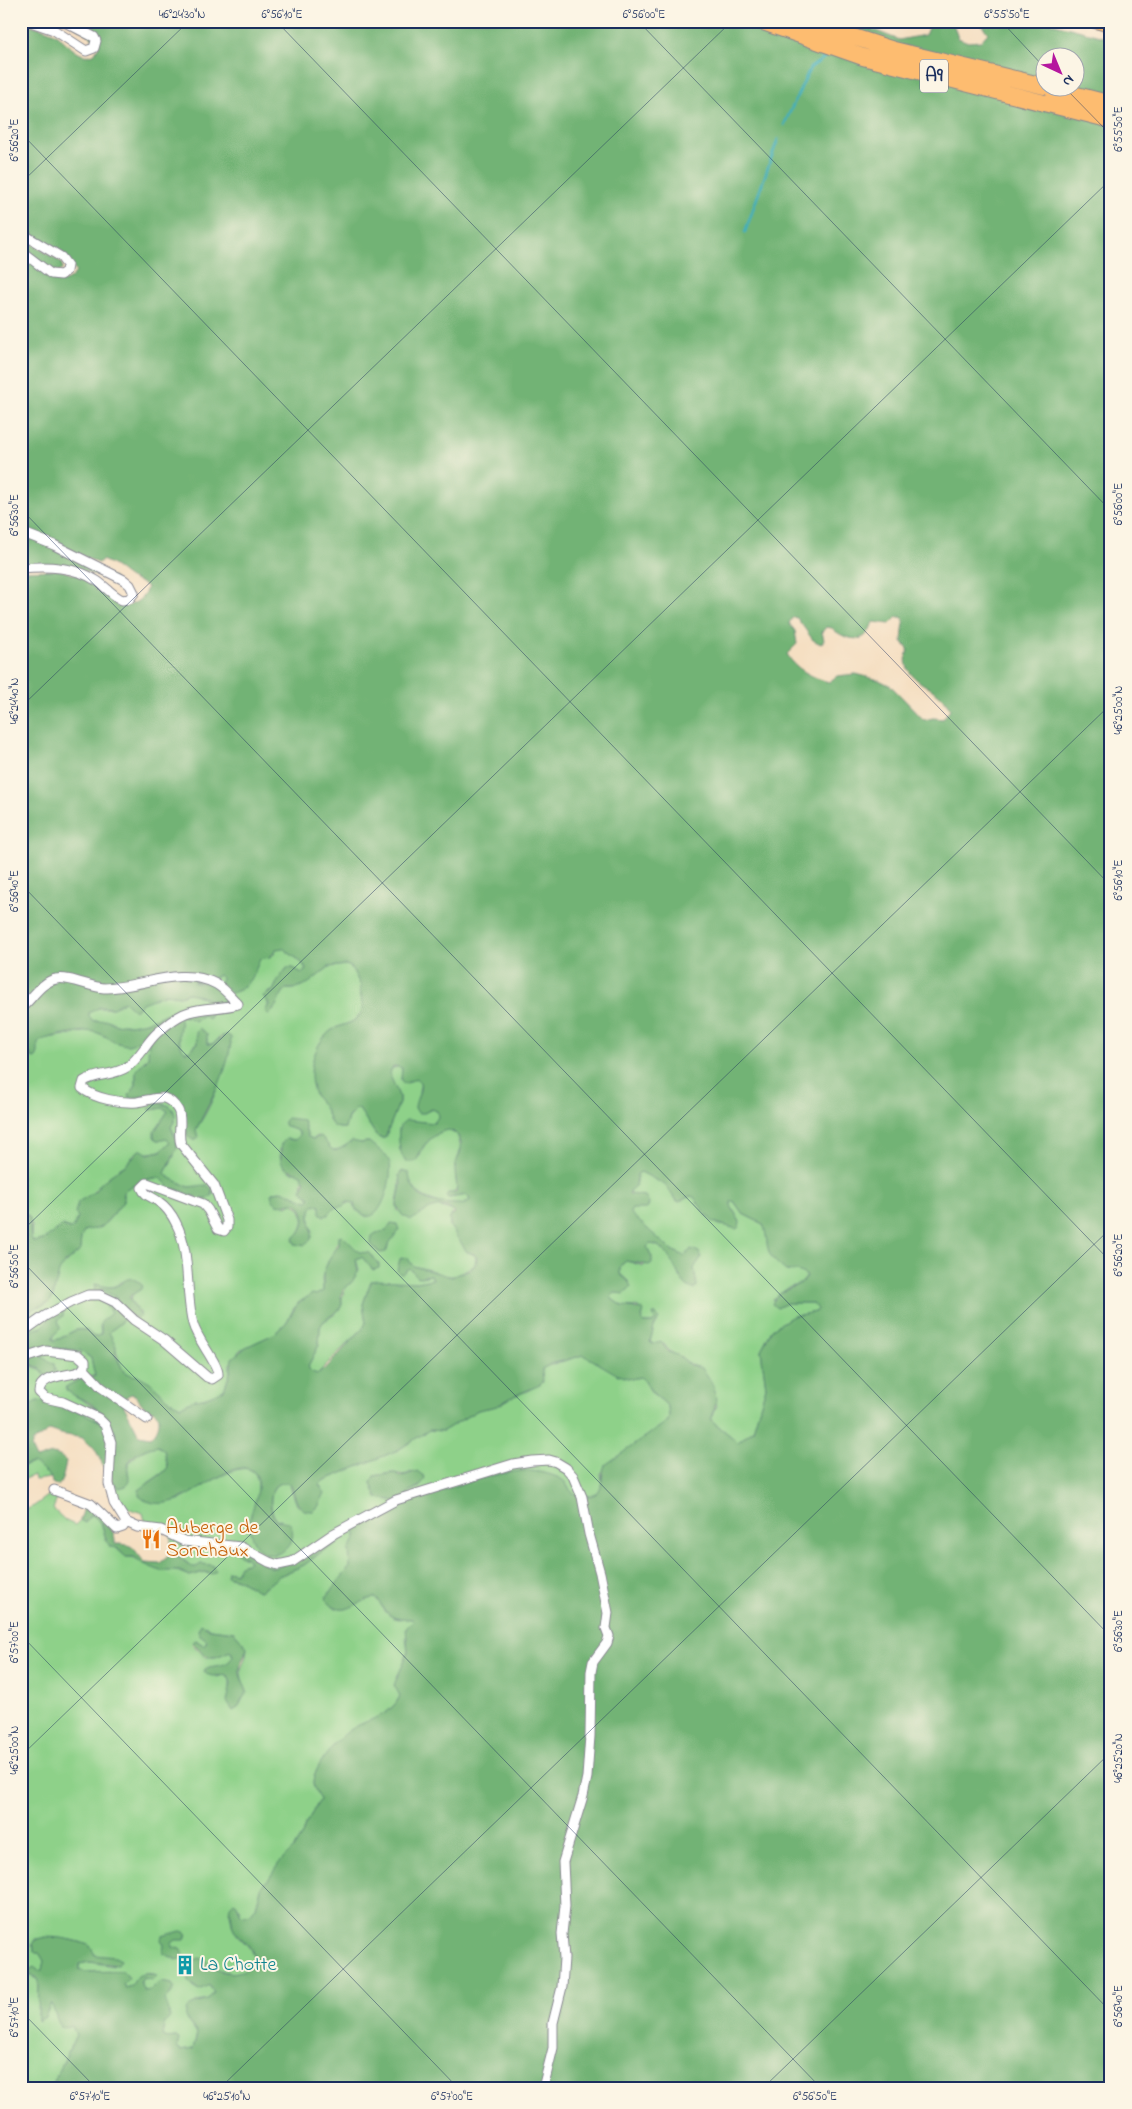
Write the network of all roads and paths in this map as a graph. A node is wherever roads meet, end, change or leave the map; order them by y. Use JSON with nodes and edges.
{"nodes":[{"id":1,"x":28,"y":21,"type":"edge"},
{"id":2,"x":63,"y":21,"type":"edge"},
{"id":3,"x":760,"y":21,"type":"edge"},
{"id":4,"x":804,"y":21,"type":"edge"},
{"id":5,"x":1095,"y":21,"type":"edge"},
{"id":6,"x":1111,"y":25,"type":"edge"},
{"id":7,"x":1034,"y":84,"type":"edge"},
{"id":8,"x":1084,"y":97,"type":"edge"},
{"id":9,"x":1111,"y":104,"type":"edge"},
{"id":10,"x":1111,"y":120,"type":"edge"},
{"id":11,"x":21,"y":233,"type":"edge"},
{"id":12,"x":21,"y":251,"type":"edge"},
{"id":13,"x":21,"y":532,"type":"edge"},
{"id":14,"x":21,"y":568,"type":"edge"},
{"id":15,"x":21,"y":1008,"type":"edge"},
{"id":16,"x":21,"y":1333,"type":"edge"},
{"id":17,"x":21,"y":1359,"type":"edge"},
{"id":18,"x":84,"y":1369,"type":"junction"},
{"id":19,"x":147,"y":1419,"type":"dead end"},
{"id":20,"x":54,"y":1490,"type":"dead end"},
{"id":21,"x":126,"y":1522,"type":"junction"},
{"id":22,"x":543,"y":2088,"type":"edge"}],
"edges":[{"from":1,"to":2,"type":"street"},
{"from":3,"to":10,"type":"highway","number":"A9"},
{"from":4,"to":7,"type":"highway","number":"A9"},
{"from":5,"to":6,"type":"main road"},
{"from":8,"to":9,"type":"highway"},
{"from":11,"to":12,"type":"street"},
{"from":13,"to":14,"type":"street"},
{"from":15,"to":16,"type":"street"},
{"from":17,"to":18,"type":"street"},
{"from":18,"to":19,"type":"street"},
{"from":18,"to":21,"type":"street"},
{"from":20,"to":21,"type":"street"},
{"from":21,"to":22,"type":"street"}]}
